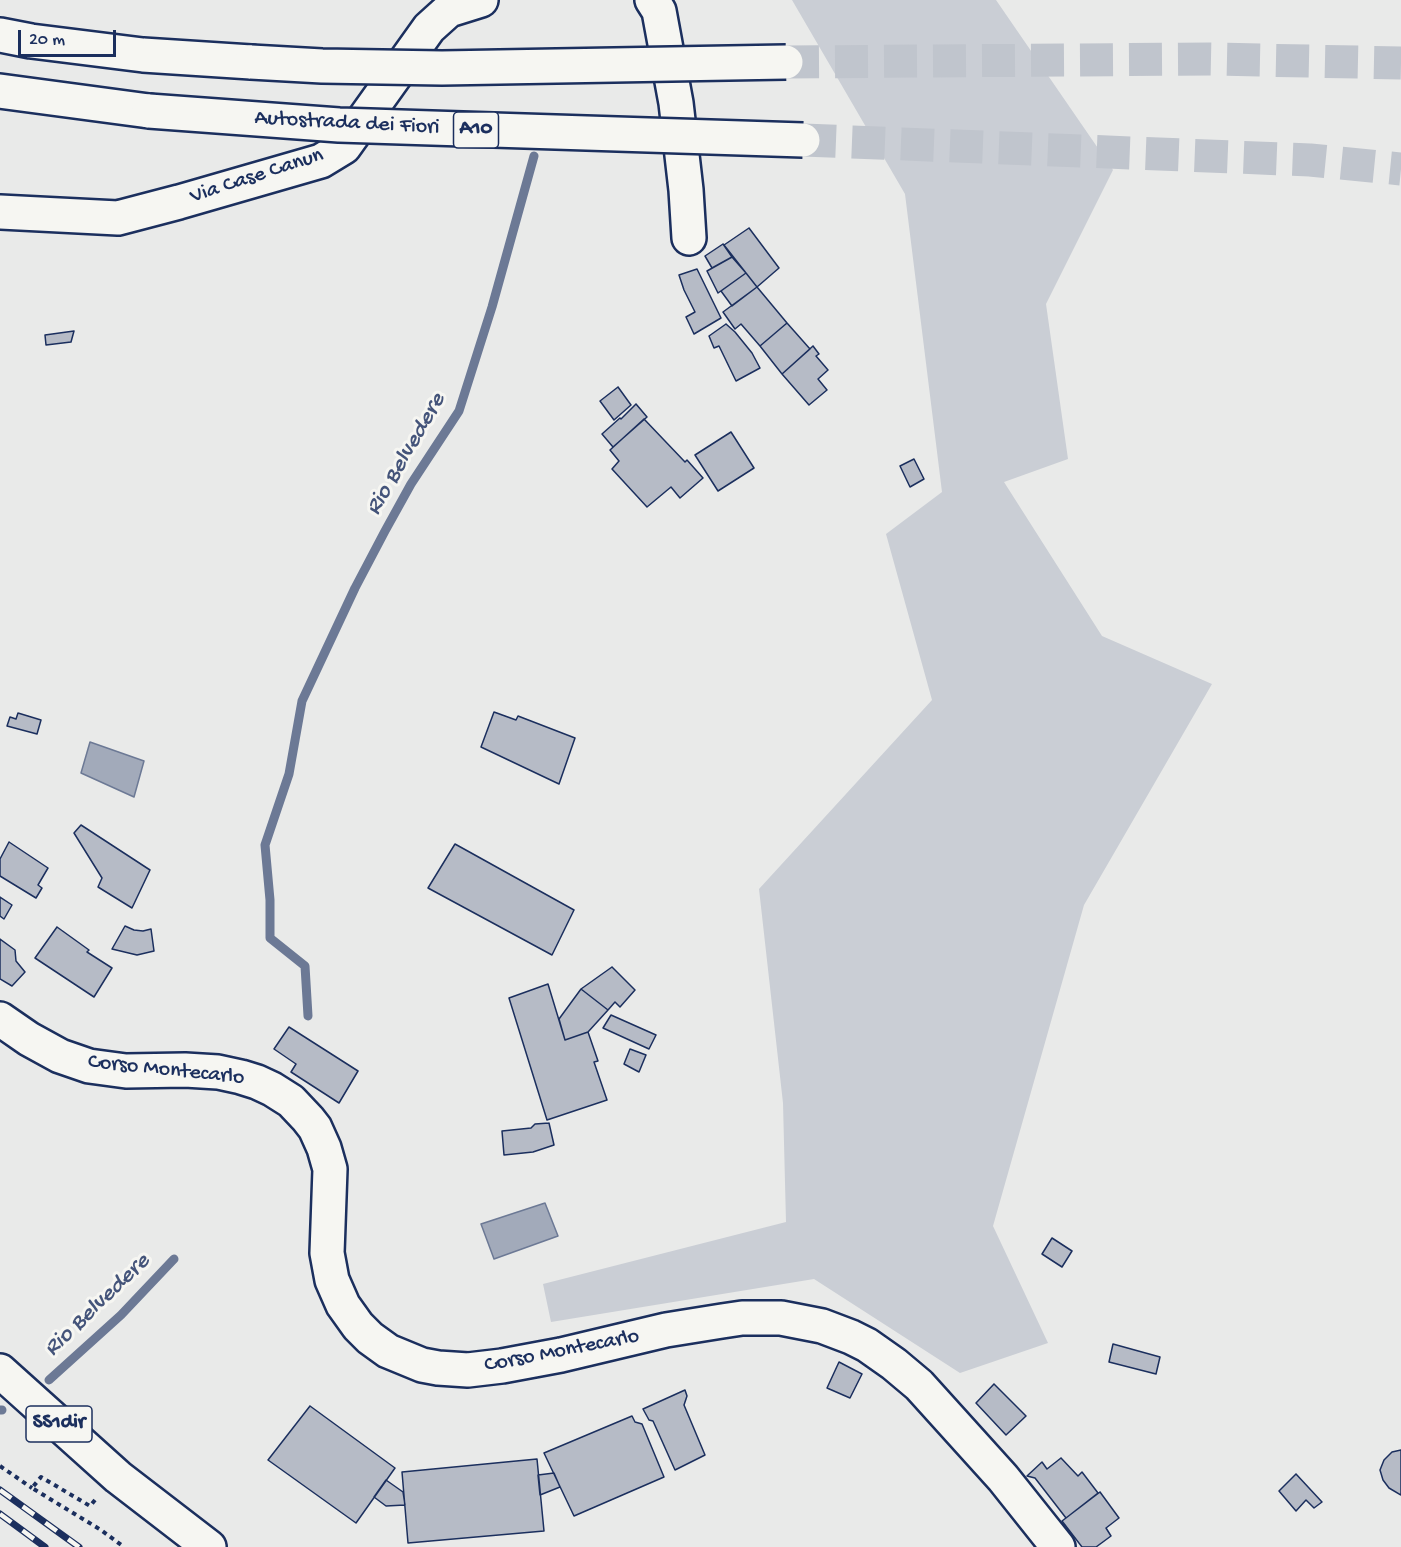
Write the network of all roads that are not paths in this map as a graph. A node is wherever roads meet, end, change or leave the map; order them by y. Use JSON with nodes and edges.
{"nodes":[{"id":1,"x":481,"y":0,"type":"edge"},
{"id":2,"x":652,"y":0,"type":"edge"},
{"id":3,"x":0,"y":35,"type":"edge"},
{"id":4,"x":786,"y":62,"type":"tunnel mouth"},
{"id":5,"x":0,"y":91,"type":"edge"},
{"id":6,"x":803,"y":140,"type":"tunnel mouth"},
{"id":7,"x":0,"y":212,"type":"edge"},
{"id":8,"x":689,"y":238,"type":"dead end"},
{"id":9,"x":0,"y":1019,"type":"edge"},
{"id":10,"x":0,"y":1371,"type":"edge"},
{"id":11,"x":209,"y":1547,"type":"edge"},
{"id":12,"x":1058,"y":1547,"type":"edge"}],
"edges":[{"from":1,"to":7,"type":"main road","name":"Via Case Canun"},
{"from":2,"to":8,"type":"main road"},
{"from":3,"to":4,"type":"main road","bridge":true},
{"from":5,"to":6,"type":"main road","name":"Autostrada dei Fiori","number":"A10","bridge":true},
{"from":9,"to":12,"type":"main road","name":"Corso Montecarlo"},
{"from":10,"to":11,"type":"main road","number":"SS1dir"}]}
